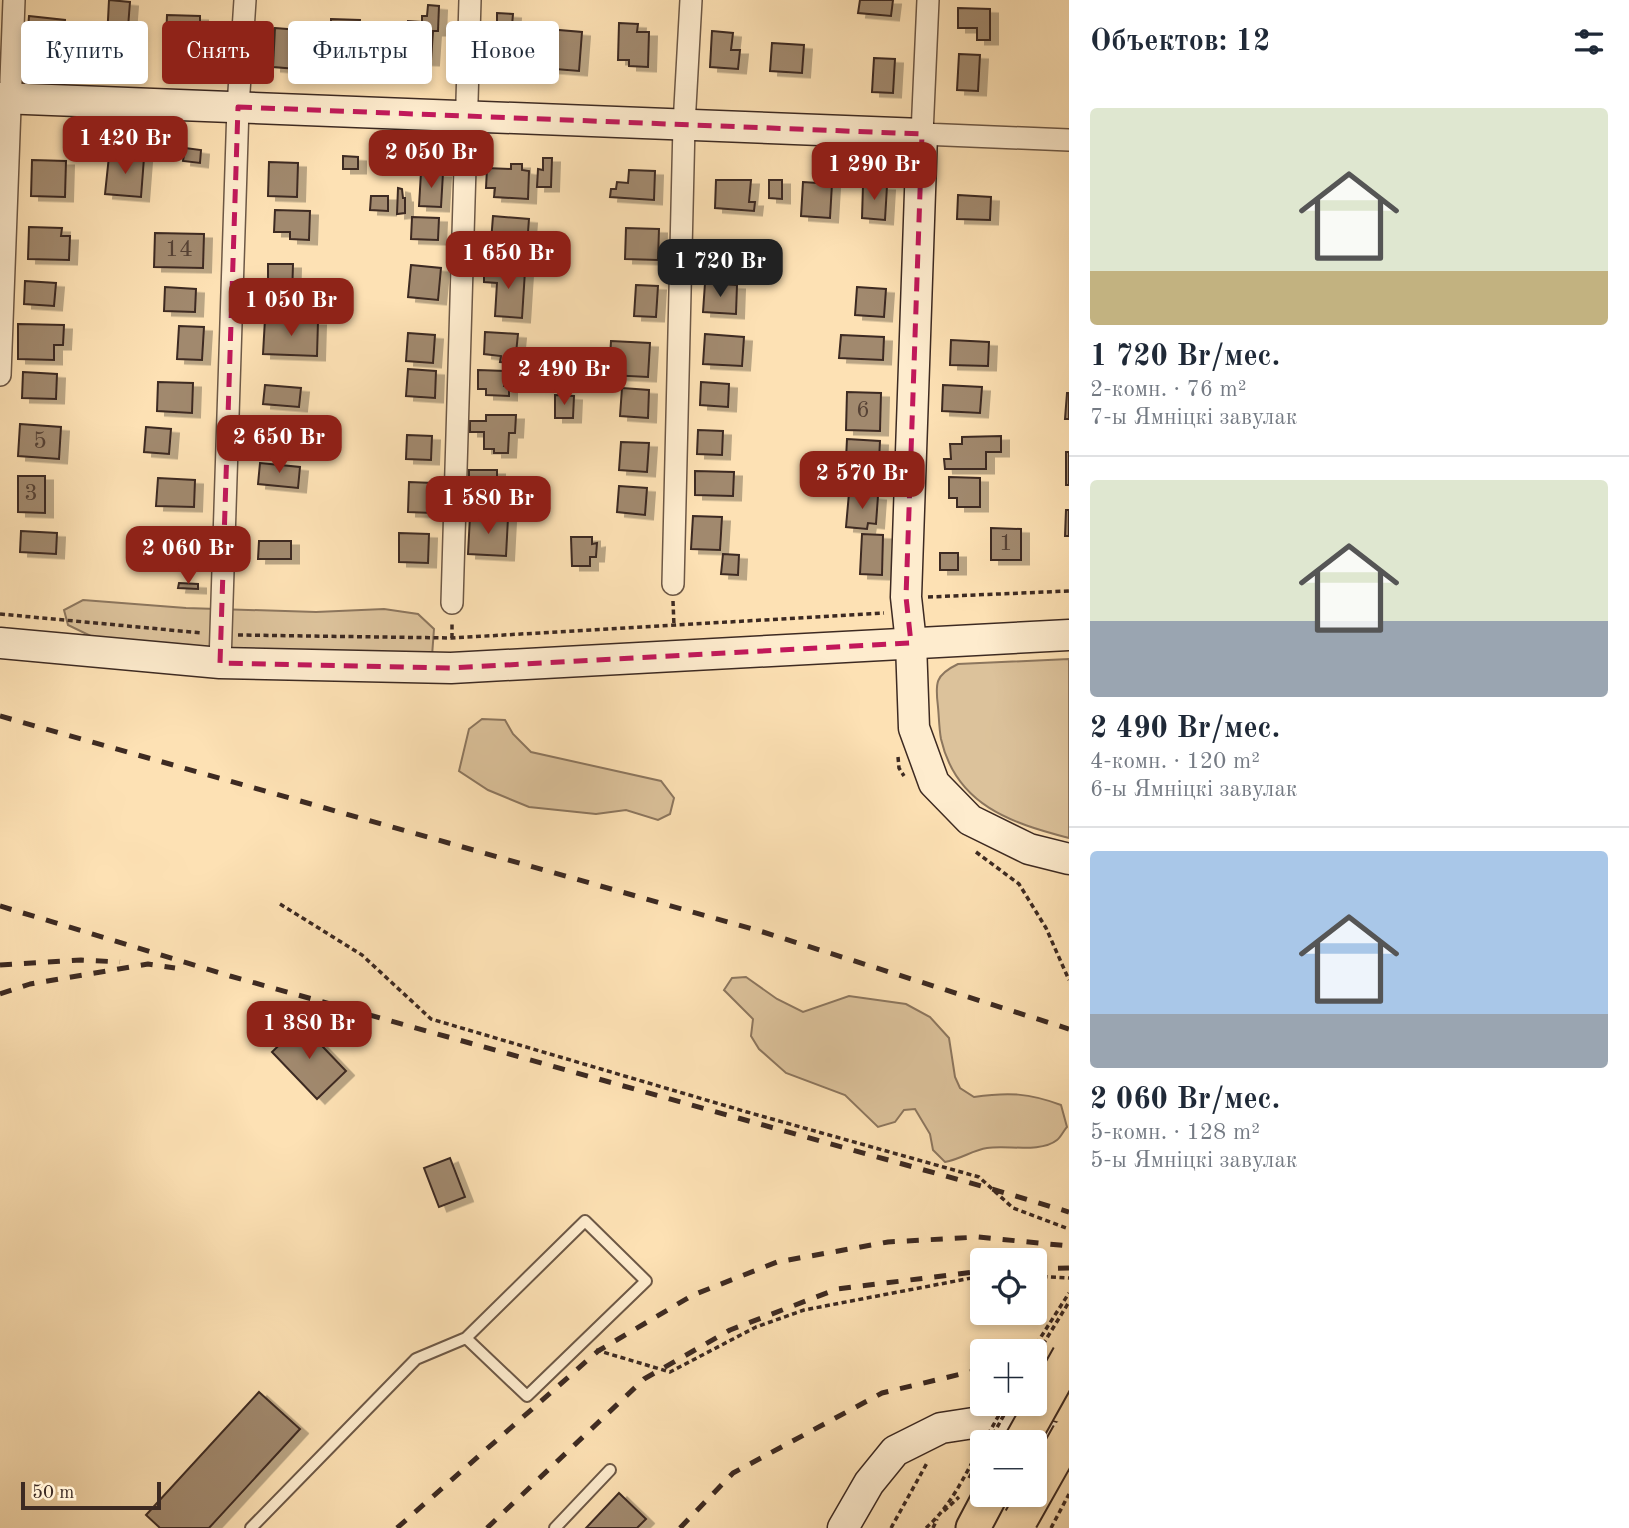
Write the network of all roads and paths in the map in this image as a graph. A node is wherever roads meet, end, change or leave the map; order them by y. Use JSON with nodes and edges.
{"nodes":[{"id":1,"x":14,"y":0,"type":"edge"},
{"id":2,"x":245,"y":0,"type":"edge"},
{"id":3,"x":470,"y":0,"type":"edge"},
{"id":4,"x":691,"y":0,"type":"edge"},
{"id":5,"x":928,"y":0,"type":"edge"},
{"id":6,"x":6,"y":98,"type":"edge"},
{"id":7,"x":239,"y":107,"type":"junction"},
{"id":8,"x":465,"y":116,"type":"junction"},
{"id":9,"x":684,"y":125,"type":"junction"},
{"id":10,"x":922,"y":134,"type":"junction"},
{"id":11,"x":1069,"y":140,"type":"edge"},
{"id":12,"x":0,"y":375,"type":"edge"},
{"id":13,"x":673,"y":584,"type":"dead end"},
{"id":14,"x":1069,"y":591,"type":"edge"},
{"id":15,"x":914,"y":597,"type":"junction"},
{"id":16,"x":452,"y":603,"type":"dead end"},
{"id":17,"x":880,"y":615,"type":"dead end"},
{"id":18,"x":1069,"y":635,"type":"edge"},
{"id":19,"x":452,"y":638,"type":"dead end"},
{"id":20,"x":0,"y":643,"type":"edge"},
{"id":21,"x":911,"y":643,"type":"junction"},
{"id":22,"x":220,"y":663,"type":"junction"},
{"id":23,"x":1069,"y":859,"type":"edge"},
{"id":24,"x":280,"y":905,"type":"dead end"},
{"id":25,"x":1069,"y":1229,"type":"edge"},
{"id":26,"x":1047,"y":1277,"type":"edge"},
{"id":27,"x":970,"y":1278,"type":"edge"},
{"id":28,"x":1069,"y":1278,"type":"edge"},
{"id":29,"x":1069,"y":1293,"type":"edge"},
{"id":30,"x":1069,"y":1302,"type":"edge"},
{"id":31,"x":466,"y":1338,"type":"junction"},
{"id":32,"x":1040,"y":1339,"type":"edge"},
{"id":33,"x":1046,"y":1339,"type":"edge"},
{"id":34,"x":582,"y":1342,"type":"junction"},
{"id":35,"x":1069,"y":1356,"type":"edge"},
{"id":36,"x":1028,"y":1430,"type":"edge"},
{"id":37,"x":1069,"y":1434,"type":"edge"},
{"id":38,"x":1069,"y":1442,"type":"edge"},
{"id":39,"x":610,"y":1470,"type":"dead end"},
{"id":40,"x":923,"y":1471,"type":"dead end"},
{"id":41,"x":1069,"y":1494,"type":"edge"},
{"id":42,"x":970,"y":1505,"type":"edge"},
{"id":43,"x":938,"y":1517,"type":"junction"},
{"id":44,"x":1029,"y":1525,"type":"edge"},
{"id":45,"x":251,"y":1528,"type":"edge"},
{"id":46,"x":555,"y":1528,"type":"edge"},
{"id":47,"x":843,"y":1528,"type":"edge"},
{"id":48,"x":891,"y":1528,"type":"edge"},
{"id":49,"x":926,"y":1528,"type":"edge"},
{"id":50,"x":933,"y":1528,"type":"edge"}],
"edges":[{"from":1,"to":6,"type":"street"},
{"from":2,"to":7,"type":"street"},
{"from":3,"to":8,"type":"street"},
{"from":4,"to":9,"type":"street"},
{"from":5,"to":10,"type":"street"},
{"from":6,"to":7,"type":"main road"},
{"from":6,"to":12,"type":"street"},
{"from":7,"to":8,"type":"main road"},
{"from":7,"to":22,"type":"street"},
{"from":8,"to":9,"type":"main road"},
{"from":8,"to":16,"type":"street"},
{"from":9,"to":10,"type":"main road"},
{"from":9,"to":13,"type":"street"},
{"from":10,"to":11,"type":"street"},
{"from":10,"to":15,"type":"main road"},
{"from":14,"to":15,"type":"path"},
{"from":15,"to":21,"type":"main road"},
{"from":17,"to":19,"type":"path"},
{"from":18,"to":21,"type":"main road"},
{"from":20,"to":22,"type":"main road"},
{"from":21,"to":22,"type":"main road"},
{"from":21,"to":23,"type":"main road"},
{"from":24,"to":25,"type":"path"},
{"from":26,"to":28,"type":"path"},
{"from":27,"to":34,"type":"path"},
{"from":29,"to":32,"type":"path","bridge":true},
{"from":30,"to":33,"type":"path","bridge":true},
{"from":31,"to":34,"type":"lane"},
{"from":31,"to":34,"type":"lane"},
{"from":31,"to":45,"type":"lane"},
{"from":35,"to":36,"type":"main road","bridge":true},
{"from":37,"to":44,"type":"main road","bridge":true},
{"from":38,"to":47,"type":"main road"},
{"from":39,"to":46,"type":"lane"},
{"from":40,"to":48,"type":"path"},
{"from":41,"to":44,"type":"path"},
{"from":42,"to":43,"type":"path"},
{"from":43,"to":49,"type":"path"},
{"from":43,"to":50,"type":"path"}]}
